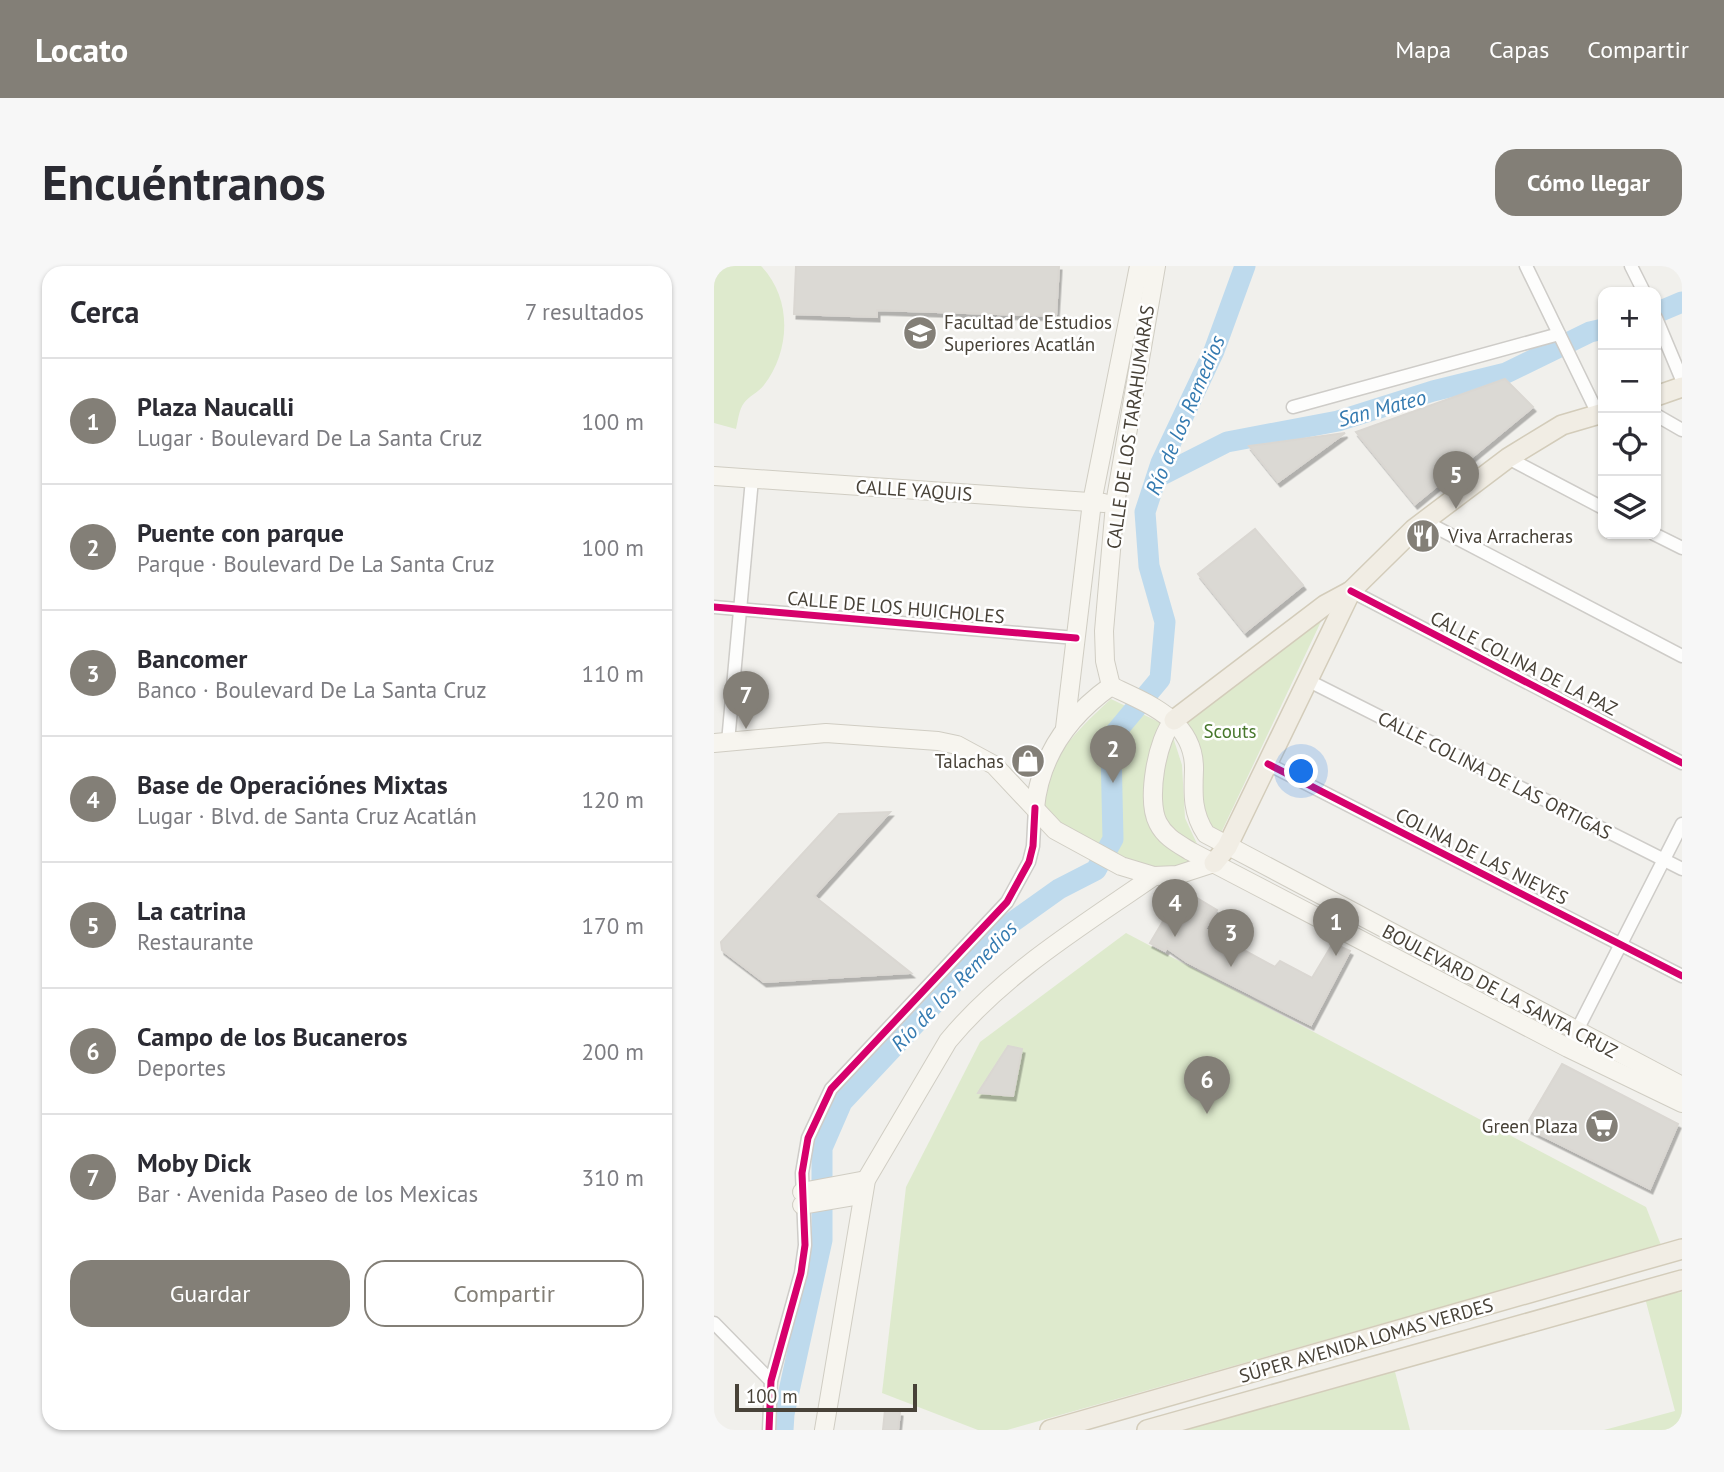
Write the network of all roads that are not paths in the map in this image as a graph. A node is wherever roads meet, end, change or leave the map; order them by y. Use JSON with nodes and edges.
{"nodes":[{"id":1,"x":1139,"y":266,"type":"edge"},
{"id":2,"x":1156,"y":266,"type":"edge"},
{"id":3,"x":1526,"y":266,"type":"edge"},
{"id":4,"x":1631,"y":266,"type":"edge"},
{"id":5,"x":1642,"y":287,"type":"edge"},
{"id":6,"x":1661,"y":329,"type":"edge"},
{"id":7,"x":1560,"y":338,"type":"junction"},
{"id":8,"x":1682,"y":380,"type":"edge"},
{"id":9,"x":1682,"y":387,"type":"edge"},
{"id":10,"x":1661,"y":394,"type":"edge"},
{"id":11,"x":1293,"y":407,"type":"dead end"},
{"id":12,"x":1600,"y":413,"type":"edge"},
{"id":13,"x":1598,"y":415,"type":"edge"},
{"id":14,"x":1661,"y":418,"type":"edge"},
{"id":15,"x":1682,"y":430,"type":"edge"},
{"id":16,"x":1508,"y":458,"type":"junction"},
{"id":17,"x":714,"y":476,"type":"edge"},
{"id":18,"x":752,"y":479,"type":"junction"},
{"id":19,"x":1092,"y":502,"type":"junction"},
{"id":20,"x":1115,"y":504,"type":"junction"},
{"id":21,"x":1598,"y":505,"type":"edge"},
{"id":22,"x":1424,"y":521,"type":"junction"},
{"id":23,"x":1661,"y":538,"type":"edge"},
{"id":24,"x":1682,"y":548,"type":"edge"},
{"id":25,"x":1351,"y":591,"type":"junction"},
{"id":26,"x":714,"y":607,"type":"edge"},
{"id":27,"x":738,"y":609,"type":"junction"},
{"id":28,"x":1076,"y":638,"type":"junction"},
{"id":29,"x":1682,"y":656,"type":"edge"},
{"id":30,"x":1309,"y":681,"type":"junction"},
{"id":31,"x":1111,"y":686,"type":"junction"},
{"id":32,"x":1167,"y":715,"type":"junction"},
{"id":33,"x":1065,"y":728,"type":"junction"},
{"id":34,"x":721,"y":742,"type":"edge"},
{"id":35,"x":1682,"y":763,"type":"edge"},
{"id":36,"x":1268,"y":764,"type":"junction"},
{"id":37,"x":1035,"y":808,"type":"junction"},
{"id":38,"x":1682,"y":824,"type":"edge"},
{"id":39,"x":1227,"y":848,"type":"junction"},
{"id":40,"x":1664,"y":860,"type":"junction"},
{"id":41,"x":1213,"y":863,"type":"junction"},
{"id":42,"x":1682,"y":869,"type":"edge"},
{"id":43,"x":1154,"y":876,"type":"junction"},
{"id":44,"x":1620,"y":944,"type":"junction"},
{"id":45,"x":1682,"y":976,"type":"edge"},
{"id":46,"x":1572,"y":1040,"type":"junction"},
{"id":47,"x":1682,"y":1086,"type":"edge"},
{"id":48,"x":1682,"y":1103,"type":"edge"},
{"id":49,"x":863,"y":1187,"type":"junction"},
{"id":50,"x":806,"y":1197,"type":"junction"},
{"id":51,"x":1682,"y":1241,"type":"edge"},
{"id":52,"x":1682,"y":1249,"type":"edge"},
{"id":53,"x":1661,"y":1254,"type":"junction"},
{"id":54,"x":1682,"y":1280,"type":"edge"},
{"id":55,"x":1682,"y":1289,"type":"edge"},
{"id":56,"x":1645,"y":1290,"type":"junction"},
{"id":57,"x":714,"y":1323,"type":"edge"},
{"id":58,"x":771,"y":1381,"type":"junction"},
{"id":59,"x":769,"y":1430,"type":"edge"},
{"id":60,"x":824,"y":1430,"type":"edge"},
{"id":61,"x":1050,"y":1430,"type":"edge"},
{"id":62,"x":1147,"y":1430,"type":"edge"}],
"edges":[{"from":1,"to":19,"type":"main road","name":"CALLE DE LOS TARAHUMARAS"},
{"from":2,"to":20,"type":"main road","name":"CALLE DE LOS TARAHUMARAS"},
{"from":3,"to":7,"type":"street"},
{"from":4,"to":5,"type":"street"},
{"from":6,"to":8,"type":"street"},
{"from":7,"to":11,"type":"street"},
{"from":7,"to":12,"type":"street"},
{"from":9,"to":10,"type":"main road"},
{"from":13,"to":16,"type":"main road"},
{"from":14,"to":15,"type":"street"},
{"from":16,"to":21,"type":"street"},
{"from":16,"to":22,"type":"main road"},
{"from":17,"to":18,"type":"main road","name":"CALLE YAQUIS"},
{"from":18,"to":19,"type":"main road","name":"CALLE YAQUIS"},
{"from":18,"to":27,"type":"street"},
{"from":19,"to":20,"type":"main road","name":"CALLE YAQUIS"},
{"from":19,"to":28,"type":"main road","name":"CALLE DE LOS TARAHUMARAS"},
{"from":20,"to":31,"type":"main road","name":"CALLE DE LOS TARAHUMARAS"},
{"from":22,"to":25,"type":"main road"},
{"from":22,"to":29,"type":"street"},
{"from":23,"to":24,"type":"street"},
{"from":25,"to":30,"type":"main road"},
{"from":25,"to":32,"type":"main road"},
{"from":25,"to":35,"type":"street","name":"CALLE COLINA DE LA PAZ"},
{"from":26,"to":27,"type":"street","name":"CALLE DE LOS HUICHOLES"},
{"from":27,"to":28,"type":"street","name":"CALLE DE LOS HUICHOLES"},
{"from":27,"to":34,"type":"street"},
{"from":28,"to":33,"type":"main road","name":"CALLE DE LOS TARAHUMARAS"},
{"from":30,"to":36,"type":"main road"},
{"from":30,"to":40,"type":"street","name":"CALLE COLINA DE LAS ORTIGAS"},
{"from":31,"to":32,"type":"main road"},
{"from":31,"to":33,"type":"main road"},
{"from":32,"to":39,"type":"main road","name":"BOULEVARD DE LA SANTA CRUZ"},
{"from":32,"to":41,"type":"main road","name":"BOULEVARD DE LA SANTA CRUZ"},
{"from":33,"to":37,"type":"main road"},
{"from":34,"to":37,"type":"main road"},
{"from":36,"to":39,"type":"main road"},
{"from":36,"to":44,"type":"street","name":"COLINA DE LAS NIEVES"},
{"from":37,"to":43,"type":"main road"},
{"from":37,"to":50,"type":"street"},
{"from":38,"to":40,"type":"street"},
{"from":39,"to":41,"type":"main road"},
{"from":39,"to":46,"type":"main road","name":"BOULEVARD DE LA SANTA CRUZ"},
{"from":40,"to":42,"type":"street","name":"CALLE COLINA DE LAS ORTIGAS"},
{"from":40,"to":44,"type":"street"},
{"from":41,"to":43,"type":"main road"},
{"from":41,"to":46,"type":"main road","name":"BOULEVARD DE LA SANTA CRUZ"},
{"from":43,"to":49,"type":"main road"},
{"from":44,"to":45,"type":"street","name":"COLINA DE LAS NIEVES"},
{"from":44,"to":46,"type":"street"},
{"from":46,"to":47,"type":"main road","name":"BOULEVARD DE LA SANTA CRUZ"},
{"from":46,"to":48,"type":"main road","name":"BOULEVARD DE LA SANTA CRUZ"},
{"from":49,"to":50,"type":"main road"},
{"from":49,"to":60,"type":"main road"},
{"from":50,"to":58,"type":"street"},
{"from":51,"to":53,"type":"main road"},
{"from":52,"to":53,"type":"main road","name":"SÚPER AVENIDA LOMAS VERDES"},
{"from":53,"to":61,"type":"main road","name":"SÚPER AVENIDA LOMAS VERDES"},
{"from":54,"to":56,"type":"main road","name":"SÚPER AVENIDA LOMAS VERDES"},
{"from":55,"to":56,"type":"main road"},
{"from":56,"to":62,"type":"main road","name":"SÚPER AVENIDA LOMAS VERDES"},
{"from":57,"to":58,"type":"street"},
{"from":58,"to":59,"type":"street"}]}
